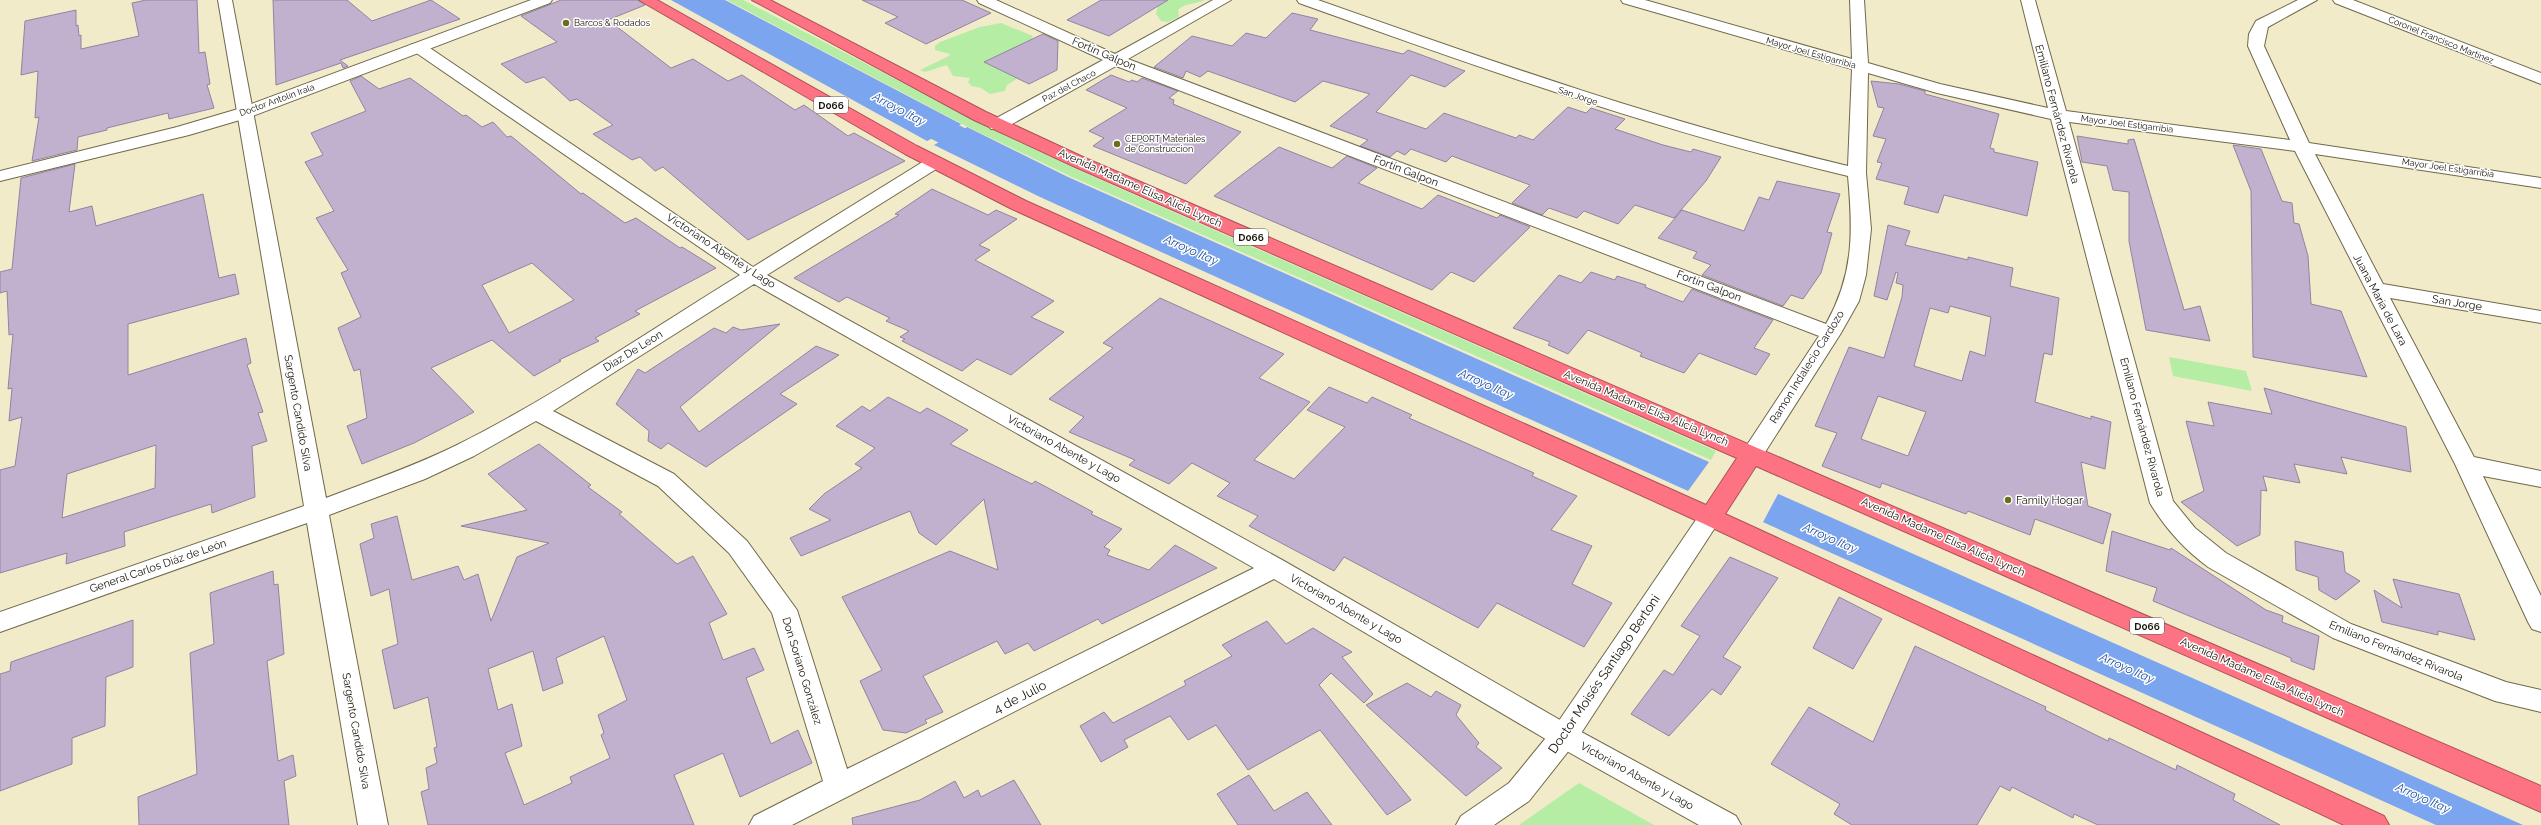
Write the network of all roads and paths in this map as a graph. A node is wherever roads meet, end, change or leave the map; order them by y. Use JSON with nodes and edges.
{"nodes":[{"id":1,"x":225,"y":0,"type":"edge"},
{"id":2,"x":546,"y":0,"type":"edge"},
{"id":3,"x":646,"y":0,"type":"edge"},
{"id":4,"x":760,"y":0,"type":"edge"},
{"id":5,"x":984,"y":0,"type":"edge"},
{"id":6,"x":1224,"y":0,"type":"edge"},
{"id":7,"x":1304,"y":0,"type":"edge"},
{"id":8,"x":1628,"y":0,"type":"edge"},
{"id":9,"x":1857,"y":0,"type":"edge"},
{"id":10,"x":2028,"y":0,"type":"edge"},
{"id":11,"x":2310,"y":0,"type":"edge"},
{"id":12,"x":2340,"y":0,"type":"edge"},
{"id":13,"x":1647,"y":3,"type":"edge"},
{"id":14,"x":418,"y":47,"type":"junction"},
{"id":15,"x":1116,"y":60,"type":"junction"},
{"id":16,"x":1860,"y":67,"type":"junction"},
{"id":17,"x":2541,"y":79,"type":"edge"},
{"id":18,"x":244,"y":113,"type":"junction"},
{"id":19,"x":2057,"y":115,"type":"junction"},
{"id":20,"x":997,"y":125,"type":"junction"},
{"id":21,"x":2302,"y":147,"type":"junction"},
{"id":22,"x":935,"y":162,"type":"junction"},
{"id":23,"x":1857,"y":173,"type":"junction"},
{"id":24,"x":0,"y":176,"type":"edge"},
{"id":25,"x":2541,"y":183,"type":"edge"},
{"id":26,"x":754,"y":276,"type":"junction"},
{"id":27,"x":2374,"y":289,"type":"junction"},
{"id":28,"x":2541,"y":317,"type":"edge"},
{"id":29,"x":1831,"y":333,"type":"junction"},
{"id":30,"x":536,"y":411,"type":"junction"},
{"id":31,"x":1746,"y":463,"type":"junction"},
{"id":32,"x":2466,"y":464,"type":"junction"},
{"id":33,"x":2541,"y":479,"type":"edge"},
{"id":34,"x":316,"y":511,"type":"junction"},
{"id":35,"x":1713,"y":511,"type":"junction"},
{"id":36,"x":1275,"y":568,"type":"junction"},
{"id":37,"x":0,"y":622,"type":"edge"},
{"id":38,"x":2541,"y":622,"type":"edge"},
{"id":39,"x":2541,"y":701,"type":"edge"},
{"id":40,"x":1564,"y":736,"type":"junction"},
{"id":41,"x":839,"y":788,"type":"junction"},
{"id":42,"x":2541,"y":799,"type":"edge"},
{"id":43,"x":373,"y":825,"type":"edge"},
{"id":44,"x":764,"y":825,"type":"edge"},
{"id":45,"x":1471,"y":825,"type":"edge"},
{"id":46,"x":1726,"y":825,"type":"edge"},
{"id":47,"x":2374,"y":825,"type":"edge"}],
"edges":[{"from":1,"to":18,"type":"street","name":"Sargento Candido Silva"},
{"from":2,"to":14,"type":"street","name":"Doctor Antolín Irala"},
{"from":3,"to":22,"type":"highway","number":"D066"},
{"from":4,"to":20,"type":"highway","name":"Avenida Madame Elisa Alicia Lynch","number":"D066"},
{"from":5,"to":15,"type":"street","name":"Fortín Galpon"},
{"from":6,"to":15,"type":"street","name":"Paz del Chaco"},
{"from":7,"to":23,"type":"street","name":"San Jorge"},
{"from":8,"to":13,"type":"street","name":"Mayor Joel Estigarribia"},
{"from":9,"to":16,"type":"street","name":"Ramon Indalecio Cardozo"},
{"from":10,"to":19,"type":"street","name":"Emiliano Fernández Rivarola"},
{"from":11,"to":21,"type":"street","name":"Juana María de Lara"},
{"from":12,"to":17,"type":"street","name":"Coronel Francisco Martínez"},
{"from":13,"to":16,"type":"street","name":"Mayor Joel Estigarribia"},
{"from":14,"to":18,"type":"street","name":"Doctor Antolín Irala"},
{"from":14,"to":26,"type":"street","name":"Victoriano Abente y Lago"},
{"from":15,"to":20,"type":"street","name":"Paz del Chaco"},
{"from":15,"to":29,"type":"street","name":"Fortín Galpon"},
{"from":16,"to":19,"type":"street","name":"Mayor Joel Estigarribia"},
{"from":16,"to":23,"type":"street","name":"Ramon Indalecio Cardozo"},
{"from":18,"to":24,"type":"street","name":"Doctor Antolín Irala"},
{"from":18,"to":34,"type":"street","name":"Sargento Candido Silva"},
{"from":19,"to":21,"type":"street","name":"Mayor Joel Estigarribia"},
{"from":19,"to":39,"type":"street","name":"Emiliano Fernández Rivarola"},
{"from":20,"to":31,"type":"highway","name":"Avenida Madame Elisa Alicia Lynch","number":"D066"},
{"from":21,"to":25,"type":"street","name":"Mayor Joel Estigarribia"},
{"from":21,"to":27,"type":"street","name":"Juana María de Lara"},
{"from":22,"to":26,"type":"street","name":"Diaz De Leon"},
{"from":22,"to":35,"type":"highway","number":"D066"},
{"from":23,"to":29,"type":"street","name":"Ramon Indalecio Cardozo"},
{"from":26,"to":30,"type":"street","name":"Diaz De Leon"},
{"from":26,"to":36,"type":"street","name":"Victoriano Abente y Lago"},
{"from":27,"to":28,"type":"street","name":"San Jorge"},
{"from":27,"to":32,"type":"street","name":"Juana María de Lara"},
{"from":29,"to":31,"type":"street","name":"Ramon Indalecio Cardozo"},
{"from":30,"to":34,"type":"street","name":"Diaz De Leon"},
{"from":30,"to":41,"type":"street","name":"Don Soriano González"},
{"from":31,"to":35,"type":"highway","name":"Ramon Indalecio Cardozo"},
{"from":31,"to":42,"type":"highway","name":"Avenida Madame Elisa Alicia Lynch","number":"D066"},
{"from":32,"to":33,"type":"street"},
{"from":32,"to":38,"type":"street","name":"Juana María de Lara"},
{"from":34,"to":37,"type":"street","name":"General Carlos Diáz de León"},
{"from":34,"to":43,"type":"street","name":"Sargento Candido Silva"},
{"from":35,"to":40,"type":"street","name":"Doctor Moisés Santiago Bertoni"},
{"from":35,"to":47,"type":"highway","number":"D066"},
{"from":36,"to":40,"type":"street","name":"Victoriano Abente y Lago"},
{"from":36,"to":41,"type":"street","name":"4 de Julio"},
{"from":40,"to":45,"type":"street","name":"Doctor Moisés Santiago Bertoni"},
{"from":40,"to":46,"type":"street","name":"Victoriano Abente y Lago"},
{"from":41,"to":44,"type":"street","name":"4 de Julio"}]}
